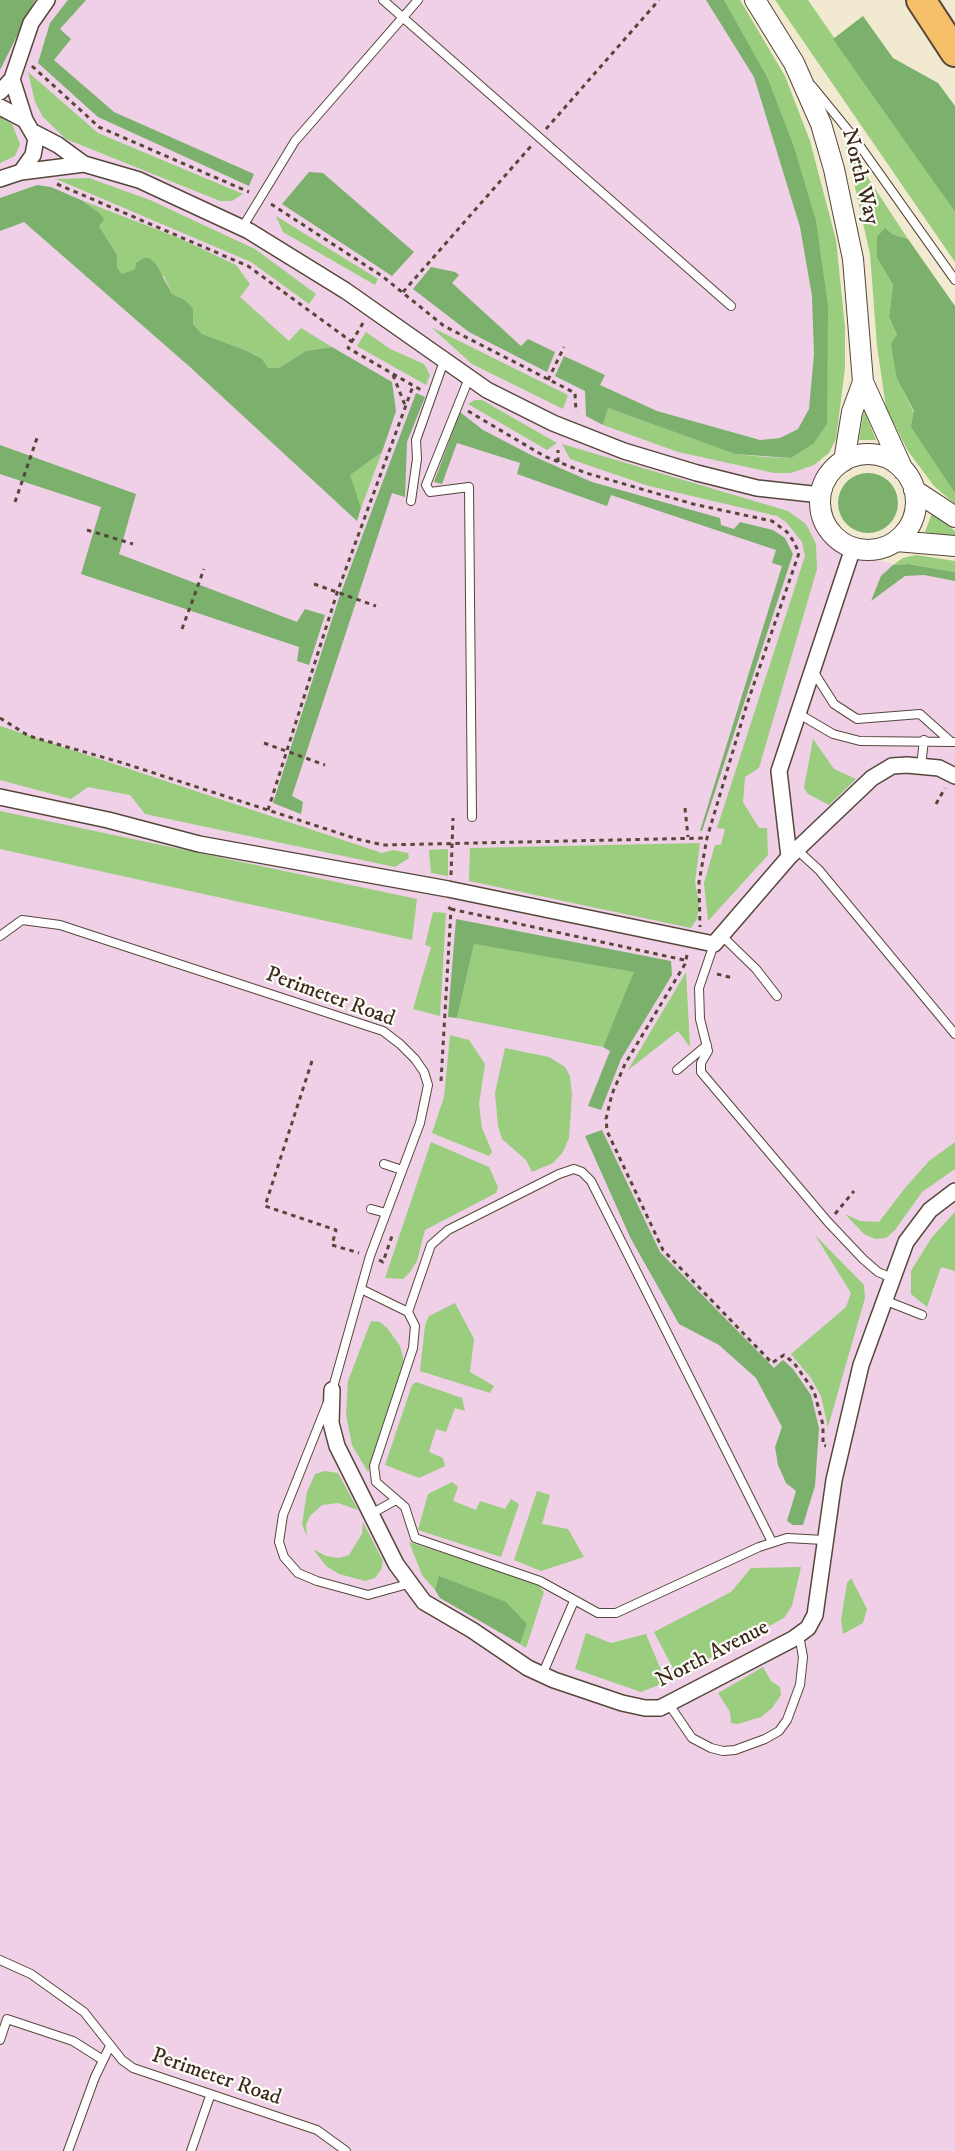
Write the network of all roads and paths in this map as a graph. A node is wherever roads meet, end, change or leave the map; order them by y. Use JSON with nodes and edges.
{"nodes":[{"id":1,"x":47,"y":0,"type":"edge"},
{"id":2,"x":383,"y":0,"type":"edge"},
{"id":3,"x":418,"y":0,"type":"edge"},
{"id":4,"x":755,"y":0,"type":"edge"},
{"id":5,"x":921,"y":0,"type":"edge"},
{"id":6,"x":403,"y":18,"type":"junction"},
{"id":7,"x":955,"y":52,"type":"edge"},
{"id":8,"x":19,"y":55,"type":"junction"},
{"id":9,"x":794,"y":63,"type":"junction"},
{"id":10,"x":12,"y":79,"type":"junction"},
{"id":11,"x":0,"y":92,"type":"edge"},
{"id":12,"x":0,"y":107,"type":"edge"},
{"id":13,"x":25,"y":120,"type":"junction"},
{"id":14,"x":35,"y":133,"type":"junction"},
{"id":15,"x":84,"y":164,"type":"junction"},
{"id":16,"x":21,"y":171,"type":"junction"},
{"id":17,"x":44,"y":171,"type":"junction"},
{"id":18,"x":0,"y":179,"type":"edge"},
{"id":19,"x":261,"y":198,"type":"junction"},
{"id":20,"x":243,"y":228,"type":"junction"},
{"id":21,"x":955,"y":280,"type":"edge"},
{"id":22,"x":731,"y":306,"type":"dead end"},
{"id":23,"x":372,"y":310,"type":"junction"},
{"id":24,"x":352,"y":342,"type":"junction"},
{"id":25,"x":564,"y":346,"type":"dead end"},
{"id":26,"x":444,"y":361,"type":"junction"},
{"id":27,"x":392,"y":374,"type":"junction"},
{"id":28,"x":468,"y":378,"type":"junction"},
{"id":29,"x":548,"y":380,"type":"junction"},
{"id":30,"x":863,"y":382,"type":"junction"},
{"id":31,"x":413,"y":386,"type":"junction"},
{"id":32,"x":431,"y":395,"type":"junction"},
{"id":33,"x":457,"y":404,"type":"junction"},
{"id":34,"x":406,"y":407,"type":"junction"},
{"id":35,"x":576,"y":412,"type":"dead end"},
{"id":36,"x":37,"y":438,"type":"dead end"},
{"id":37,"x":558,"y":450,"type":"dead end"},
{"id":38,"x":844,"y":461,"type":"junction"},
{"id":39,"x":558,"y":462,"type":"junction"},
{"id":40,"x":903,"y":470,"type":"junction"},
{"id":41,"x":914,"y":490,"type":"junction"},
{"id":42,"x":821,"y":495,"type":"junction"},
{"id":43,"x":411,"y":501,"type":"dead end"},
{"id":44,"x":15,"y":502,"type":"dead end"},
{"id":45,"x":955,"y":517,"type":"edge"},
{"id":46,"x":87,"y":530,"type":"dead end"},
{"id":47,"x":896,"y":541,"type":"junction"},
{"id":48,"x":133,"y":544,"type":"dead end"},
{"id":49,"x":955,"y":546,"type":"edge"},
{"id":50,"x":853,"y":548,"type":"junction"},
{"id":51,"x":204,"y":569,"type":"dead end"},
{"id":52,"x":314,"y":584,"type":"dead end"},
{"id":53,"x":337,"y":593,"type":"junction"},
{"id":54,"x":376,"y":606,"type":"dead end"},
{"id":55,"x":183,"y":629,"type":"dead end"},
{"id":56,"x":813,"y":671,"type":"junction"},
{"id":57,"x":799,"y":714,"type":"junction"},
{"id":58,"x":0,"y":718,"type":"edge"},
{"id":59,"x":924,"y":740,"type":"junction"},
{"id":60,"x":952,"y":741,"type":"edge"},
{"id":61,"x":264,"y":744,"type":"dead end"},
{"id":62,"x":286,"y":752,"type":"junction"},
{"id":63,"x":325,"y":765,"type":"dead end"},
{"id":64,"x":921,"y":766,"type":"junction"},
{"id":65,"x":955,"y":776,"type":"edge"},
{"id":66,"x":0,"y":797,"type":"edge"},
{"id":67,"x":685,"y":808,"type":"dead end"},
{"id":68,"x":268,"y":810,"type":"junction"},
{"id":69,"x":472,"y":817,"type":"dead end"},
{"id":70,"x":453,"y":818,"type":"dead end"},
{"id":71,"x":688,"y":837,"type":"junction"},
{"id":72,"x":707,"y":838,"type":"junction"},
{"id":73,"x":453,"y":844,"type":"junction"},
{"id":74,"x":793,"y":853,"type":"junction"},
{"id":75,"x":448,"y":889,"type":"junction"},
{"id":76,"x":451,"y":909,"type":"junction"},
{"id":77,"x":0,"y":936,"type":"edge"},
{"id":78,"x":717,"y":940,"type":"junction"},
{"id":79,"x":696,"y":941,"type":"junction"},
{"id":80,"x":684,"y":960,"type":"junction"},
{"id":81,"x":777,"y":996,"type":"dead end"},
{"id":82,"x":955,"y":1034,"type":"edge"},
{"id":83,"x":707,"y":1045,"type":"junction"},
{"id":84,"x":312,"y":1061,"type":"dead end"},
{"id":85,"x":677,"y":1070,"type":"dead end"},
{"id":86,"x":441,"y":1084,"type":"dead end"},
{"id":87,"x":384,"y":1164,"type":"dead end"},
{"id":88,"x":402,"y":1170,"type":"junction"},
{"id":89,"x":854,"y":1191,"type":"dead end"},
{"id":90,"x":955,"y":1191,"type":"edge"},
{"id":91,"x":371,"y":1209,"type":"dead end"},
{"id":92,"x":386,"y":1213,"type":"junction"},
{"id":93,"x":828,"y":1222,"type":"junction"},
{"id":94,"x":395,"y":1229,"type":"dead end"},
{"id":95,"x":370,"y":1256,"type":"junction"},
{"id":96,"x":892,"y":1278,"type":"junction"},
{"id":97,"x":361,"y":1289,"type":"junction"},
{"id":98,"x":884,"y":1300,"type":"junction"},
{"id":99,"x":408,"y":1312,"type":"junction"},
{"id":100,"x":922,"y":1315,"type":"dead end"},
{"id":101,"x":332,"y":1390,"type":"junction"},
{"id":102,"x":841,"y":1451,"type":"junction"},
{"id":103,"x":396,"y":1500,"type":"junction"},
{"id":104,"x":371,"y":1514,"type":"junction"},
{"id":105,"x":824,"y":1540,"type":"junction"},
{"id":106,"x":772,"y":1542,"type":"junction"},
{"id":107,"x":408,"y":1584,"type":"junction"},
{"id":108,"x":574,"y":1601,"type":"junction"},
{"id":109,"x":799,"y":1635,"type":"junction"},
{"id":110,"x":542,"y":1675,"type":"junction"},
{"id":111,"x":668,"y":1703,"type":"junction"},
{"id":112,"x":0,"y":1960,"type":"edge"},
{"id":113,"x":0,"y":2040,"type":"edge"},
{"id":114,"x":110,"y":2046,"type":"junction"},
{"id":115,"x":103,"y":2060,"type":"junction"},
{"id":116,"x":210,"y":2096,"type":"junction"},
{"id":117,"x":68,"y":2151,"type":"edge"},
{"id":118,"x":191,"y":2151,"type":"edge"},
{"id":119,"x":346,"y":2151,"type":"edge"}],
"edges":[{"from":1,"to":8,"type":"street"},
{"from":2,"to":6,"type":"lane"},
{"from":3,"to":6,"type":"lane"},
{"from":4,"to":9,"type":"street","name":"North Way"},
{"from":5,"to":7,"type":"highway"},
{"from":6,"to":19,"type":"lane"},
{"from":6,"to":22,"type":"lane"},
{"from":8,"to":10,"type":"street"},
{"from":8,"to":19,"type":"path"},
{"from":9,"to":21,"type":"lane"},
{"from":9,"to":30,"type":"street","name":"North Way"},
{"from":10,"to":11,"type":"street"},
{"from":10,"to":13,"type":"street"},
{"from":12,"to":13,"type":"street"},
{"from":13,"to":14,"type":"street"},
{"from":14,"to":15,"type":"street"},
{"from":14,"to":16,"type":"street"},
{"from":15,"to":17,"type":"street"},
{"from":15,"to":20,"type":"street"},
{"from":16,"to":17,"type":"street"},
{"from":16,"to":18,"type":"street"},
{"from":17,"to":24,"type":"path"},
{"from":19,"to":20,"type":"lane"},
{"from":19,"to":29,"type":"path"},
{"from":20,"to":23,"type":"street"},
{"from":23,"to":24,"type":"path"},
{"from":23,"to":26,"type":"street"},
{"from":24,"to":27,"type":"path"},
{"from":25,"to":29,"type":"path"},
{"from":26,"to":28,"type":"street"},
{"from":26,"to":32,"type":"lane"},
{"from":27,"to":31,"type":"path"},
{"from":27,"to":34,"type":"path"},
{"from":28,"to":33,"type":"lane"},
{"from":28,"to":42,"type":"street"},
{"from":29,"to":35,"type":"path"},
{"from":30,"to":38,"type":"street","name":"North Way"},
{"from":30,"to":40,"type":"street","name":"North Way"},
{"from":31,"to":32,"type":"path"},
{"from":31,"to":34,"type":"path"},
{"from":32,"to":43,"type":"lane"},
{"from":33,"to":39,"type":"path"},
{"from":33,"to":69,"type":"lane"},
{"from":34,"to":53,"type":"path"},
{"from":36,"to":44,"type":"path"},
{"from":37,"to":39,"type":"path"},
{"from":38,"to":40,"type":"street"},
{"from":38,"to":42,"type":"street"},
{"from":39,"to":72,"type":"path"},
{"from":40,"to":41,"type":"street"},
{"from":41,"to":45,"type":"street"},
{"from":41,"to":47,"type":"street"},
{"from":42,"to":50,"type":"street"},
{"from":46,"to":48,"type":"path"},
{"from":47,"to":49,"type":"street"},
{"from":47,"to":50,"type":"street"},
{"from":50,"to":56,"type":"street"},
{"from":51,"to":55,"type":"path"},
{"from":52,"to":53,"type":"path"},
{"from":53,"to":54,"type":"path"},
{"from":53,"to":62,"type":"path"},
{"from":56,"to":57,"type":"street"},
{"from":56,"to":60,"type":"lane"},
{"from":57,"to":59,"type":"lane"},
{"from":57,"to":74,"type":"street"},
{"from":58,"to":68,"type":"path"},
{"from":59,"to":60,"type":"lane"},
{"from":59,"to":64,"type":"lane"},
{"from":61,"to":62,"type":"path"},
{"from":62,"to":63,"type":"path"},
{"from":62,"to":68,"type":"path"},
{"from":64,"to":65,"type":"street"},
{"from":64,"to":74,"type":"street"},
{"from":66,"to":75,"type":"street"},
{"from":67,"to":71,"type":"path"},
{"from":68,"to":73,"type":"path"},
{"from":70,"to":73,"type":"path"},
{"from":71,"to":72,"type":"path"},
{"from":71,"to":73,"type":"path"},
{"from":72,"to":79,"type":"path"},
{"from":73,"to":75,"type":"path"},
{"from":74,"to":78,"type":"street"},
{"from":74,"to":82,"type":"lane"},
{"from":75,"to":76,"type":"path"},
{"from":75,"to":79,"type":"street"},
{"from":76,"to":80,"type":"path"},
{"from":76,"to":86,"type":"path"},
{"from":77,"to":88,"type":"lane","name":"Perimeter Road"},
{"from":78,"to":79,"type":"street"},
{"from":78,"to":81,"type":"lane"},
{"from":78,"to":83,"type":"lane"},
{"from":79,"to":80,"type":"path"},
{"from":80,"to":102,"type":"path"},
{"from":83,"to":85,"type":"lane"},
{"from":83,"to":93,"type":"lane"},
{"from":84,"to":95,"type":"path"},
{"from":87,"to":88,"type":"lane"},
{"from":88,"to":92,"type":"lane","name":"Perimeter Road"},
{"from":89,"to":93,"type":"path"},
{"from":90,"to":96,"type":"street","name":"North Avenue"},
{"from":91,"to":92,"type":"lane"},
{"from":92,"to":95,"type":"lane","name":"Perimeter Road"},
{"from":93,"to":96,"type":"lane"},
{"from":94,"to":95,"type":"path"},
{"from":95,"to":97,"type":"lane","name":"Perimeter Road"},
{"from":96,"to":98,"type":"street","name":"North Avenue"},
{"from":97,"to":99,"type":"lane"},
{"from":97,"to":101,"type":"lane","name":"Perimeter Road"},
{"from":98,"to":100,"type":"lane"},
{"from":98,"to":102,"type":"street","name":"North Avenue"},
{"from":99,"to":103,"type":"lane"},
{"from":99,"to":106,"type":"lane"},
{"from":101,"to":104,"type":"street","name":"North Avenue"},
{"from":101,"to":107,"type":"lane","name":"Perimeter Road"},
{"from":102,"to":105,"type":"street","name":"North Avenue"},
{"from":103,"to":104,"type":"lane"},
{"from":103,"to":108,"type":"lane"},
{"from":104,"to":107,"type":"street","name":"North Avenue"},
{"from":105,"to":106,"type":"lane"},
{"from":105,"to":109,"type":"street","name":"North Avenue"},
{"from":106,"to":108,"type":"lane"},
{"from":107,"to":110,"type":"street","name":"North Avenue"},
{"from":108,"to":110,"type":"lane"},
{"from":109,"to":111,"type":"street","name":"North Avenue"},
{"from":109,"to":111,"type":"lane"},
{"from":110,"to":111,"type":"street","name":"North Avenue"},
{"from":112,"to":114,"type":"lane","name":"Perimeter Road"},
{"from":113,"to":115,"type":"lane"},
{"from":114,"to":115,"type":"lane"},
{"from":114,"to":116,"type":"lane","name":"Perimeter Road"},
{"from":115,"to":117,"type":"lane"},
{"from":116,"to":118,"type":"lane"},
{"from":116,"to":119,"type":"lane","name":"Perimeter Road"}]}
